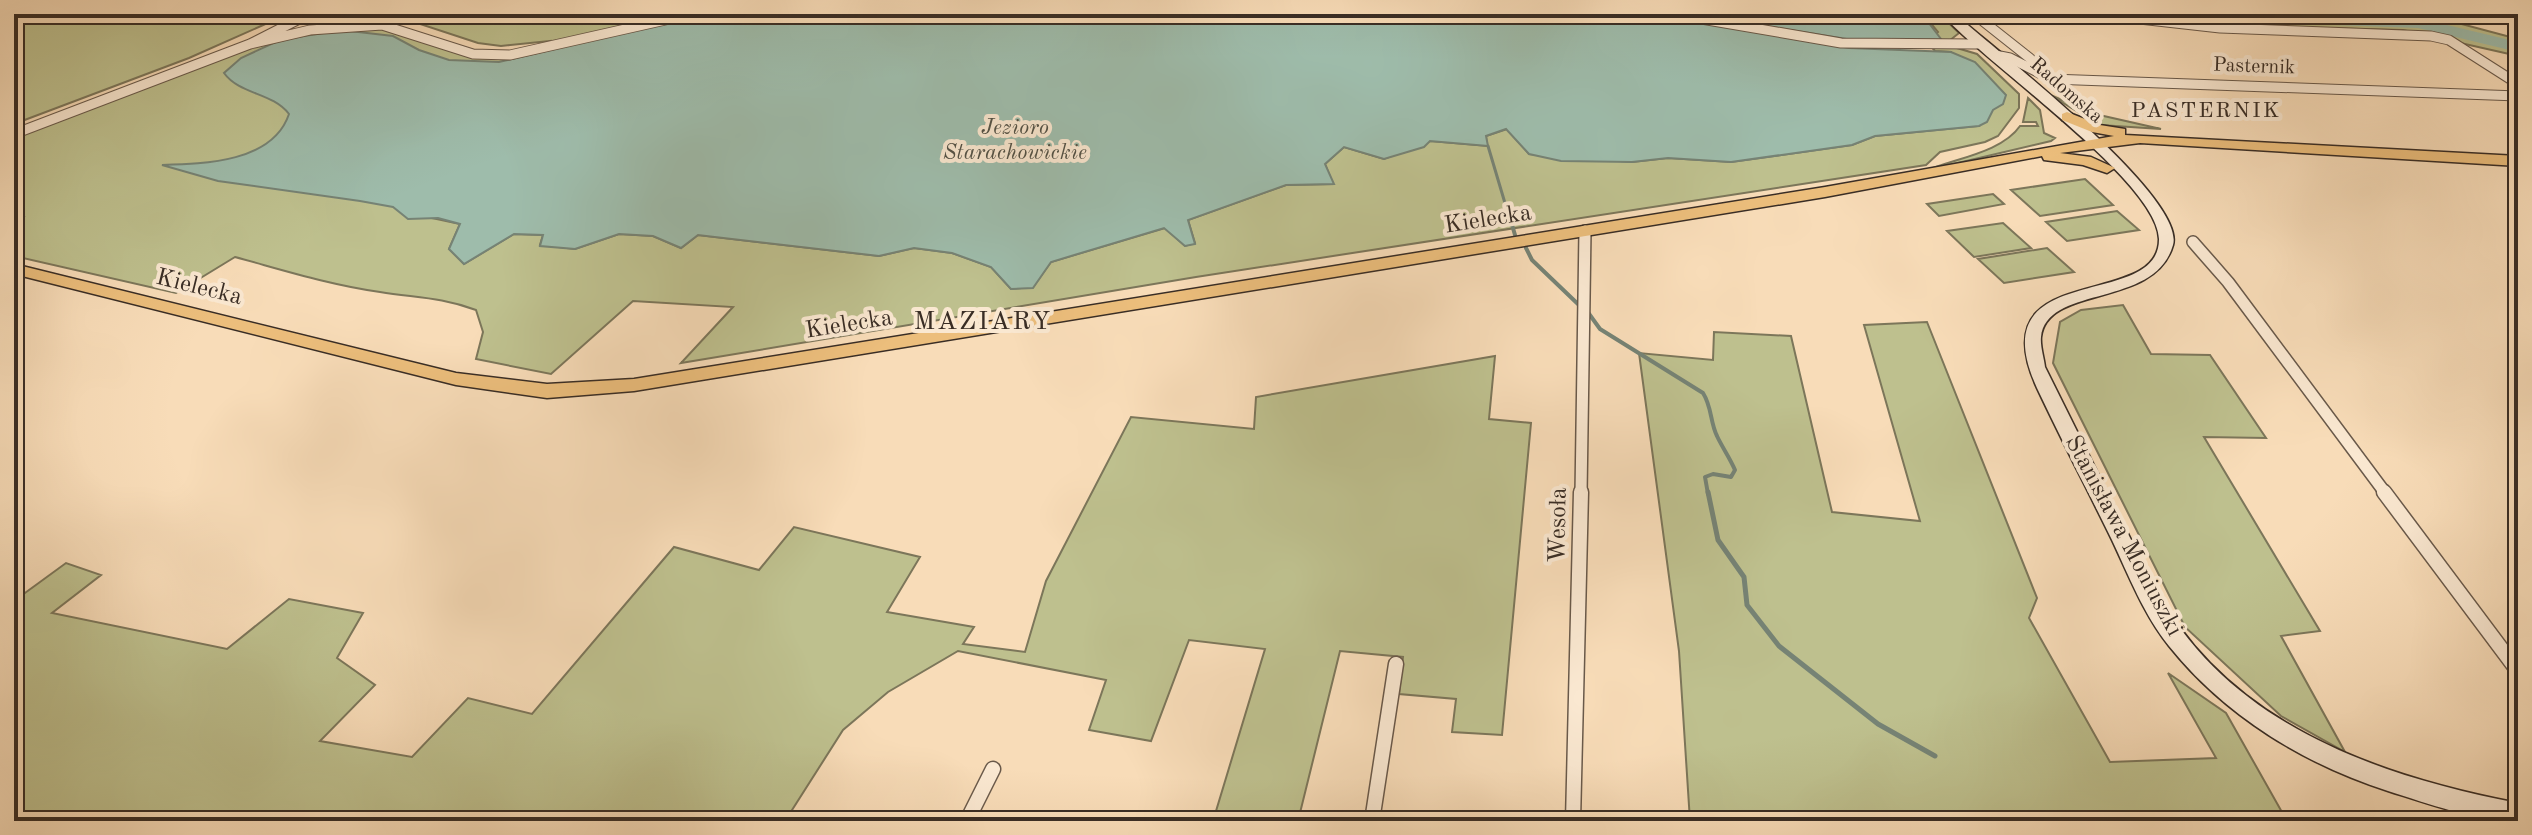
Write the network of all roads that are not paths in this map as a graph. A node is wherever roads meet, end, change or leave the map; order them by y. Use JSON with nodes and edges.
{"nodes":[{"id":1,"x":309,"y":14,"type":"edge"},
{"id":2,"x":692,"y":14,"type":"edge"},
{"id":3,"x":1672,"y":14,"type":"edge"},
{"id":4,"x":1948,"y":14,"type":"edge"},
{"id":5,"x":1974,"y":14,"type":"edge"},
{"id":6,"x":2095,"y":14,"type":"edge"},
{"id":7,"x":279,"y":30,"type":"junction"},
{"id":8,"x":295,"y":33,"type":"junction"},
{"id":9,"x":250,"y":44,"type":"junction"},
{"id":10,"x":1977,"y":44,"type":"dead end"},
{"id":11,"x":2000,"y":60,"type":"junction"},
{"id":12,"x":2035,"y":72,"type":"junction"},
{"id":13,"x":2518,"y":84,"type":"edge"},
{"id":14,"x":2518,"y":96,"type":"edge"},
{"id":15,"x":2064,"y":120,"type":"junction"},
{"id":16,"x":14,"y":134,"type":"edge"},
{"id":17,"x":2163,"y":137,"type":"junction"},
{"id":18,"x":2092,"y":146,"type":"junction"},
{"id":19,"x":2293,"y":146,"type":"junction"},
{"id":20,"x":2021,"y":155,"type":"junction"},
{"id":21,"x":2050,"y":157,"type":"junction"},
{"id":22,"x":2518,"y":161,"type":"edge"},
{"id":23,"x":2107,"y":168,"type":"junction"},
{"id":24,"x":1840,"y":189,"type":"junction"},
{"id":25,"x":2163,"y":227,"type":"junction"},
{"id":26,"x":1585,"y":231,"type":"junction"},
{"id":27,"x":2193,"y":242,"type":"dead end"},
{"id":28,"x":14,"y":269,"type":"edge"},
{"id":29,"x":1396,"y":664,"type":"dead end"},
{"id":30,"x":2518,"y":671,"type":"edge"},
{"id":31,"x":993,"y":769,"type":"dead end"},
{"id":32,"x":2518,"y":813,"type":"edge"},
{"id":33,"x":967,"y":821,"type":"edge"},
{"id":34,"x":1372,"y":821,"type":"edge"},
{"id":35,"x":1573,"y":821,"type":"edge"}],
"edges":[{"from":1,"to":7,"type":"street"},
{"from":2,"to":8,"type":"street"},
{"from":3,"to":10,"type":"street"},
{"from":4,"to":11,"type":"street","name":"Radomska"},
{"from":5,"to":12,"type":"street"},
{"from":6,"to":13,"type":"street"},
{"from":7,"to":8,"type":"street"},
{"from":7,"to":9,"type":"street"},
{"from":8,"to":9,"type":"street"},
{"from":9,"to":16,"type":"street"},
{"from":11,"to":12,"type":"street","name":"Pasternik"},
{"from":11,"to":15,"type":"street","name":"Radomska"},
{"from":12,"to":14,"type":"street","name":"Pasternik"},
{"from":15,"to":17,"type":"main road"},
{"from":15,"to":18,"type":"street","name":"Radomska"},
{"from":15,"to":20,"type":"main road"},
{"from":17,"to":18,"type":"main road"},
{"from":17,"to":19,"type":"main road"},
{"from":18,"to":19,"type":"main road"},
{"from":18,"to":20,"type":"main road","name":"Kielecka"},
{"from":18,"to":21,"type":"main road","name":"Kielecka"},
{"from":18,"to":23,"type":"street"},
{"from":18,"to":25,"type":"street"},
{"from":19,"to":22,"type":"main road"},
{"from":20,"to":24,"type":"main road","name":"Kielecka"},
{"from":21,"to":23,"type":"main road"},
{"from":21,"to":24,"type":"main road","name":"Kielecka"},
{"from":23,"to":25,"type":"street"},
{"from":24,"to":26,"type":"main road","name":"Kielecka"},
{"from":25,"to":32,"type":"street","name":"Stanisława Moniuszki"},
{"from":26,"to":28,"type":"main road","name":"Kielecka"},
{"from":26,"to":35,"type":"street","name":"Wesoła"},
{"from":27,"to":30,"type":"street"},
{"from":29,"to":34,"type":"street"},
{"from":31,"to":33,"type":"street"}]}
